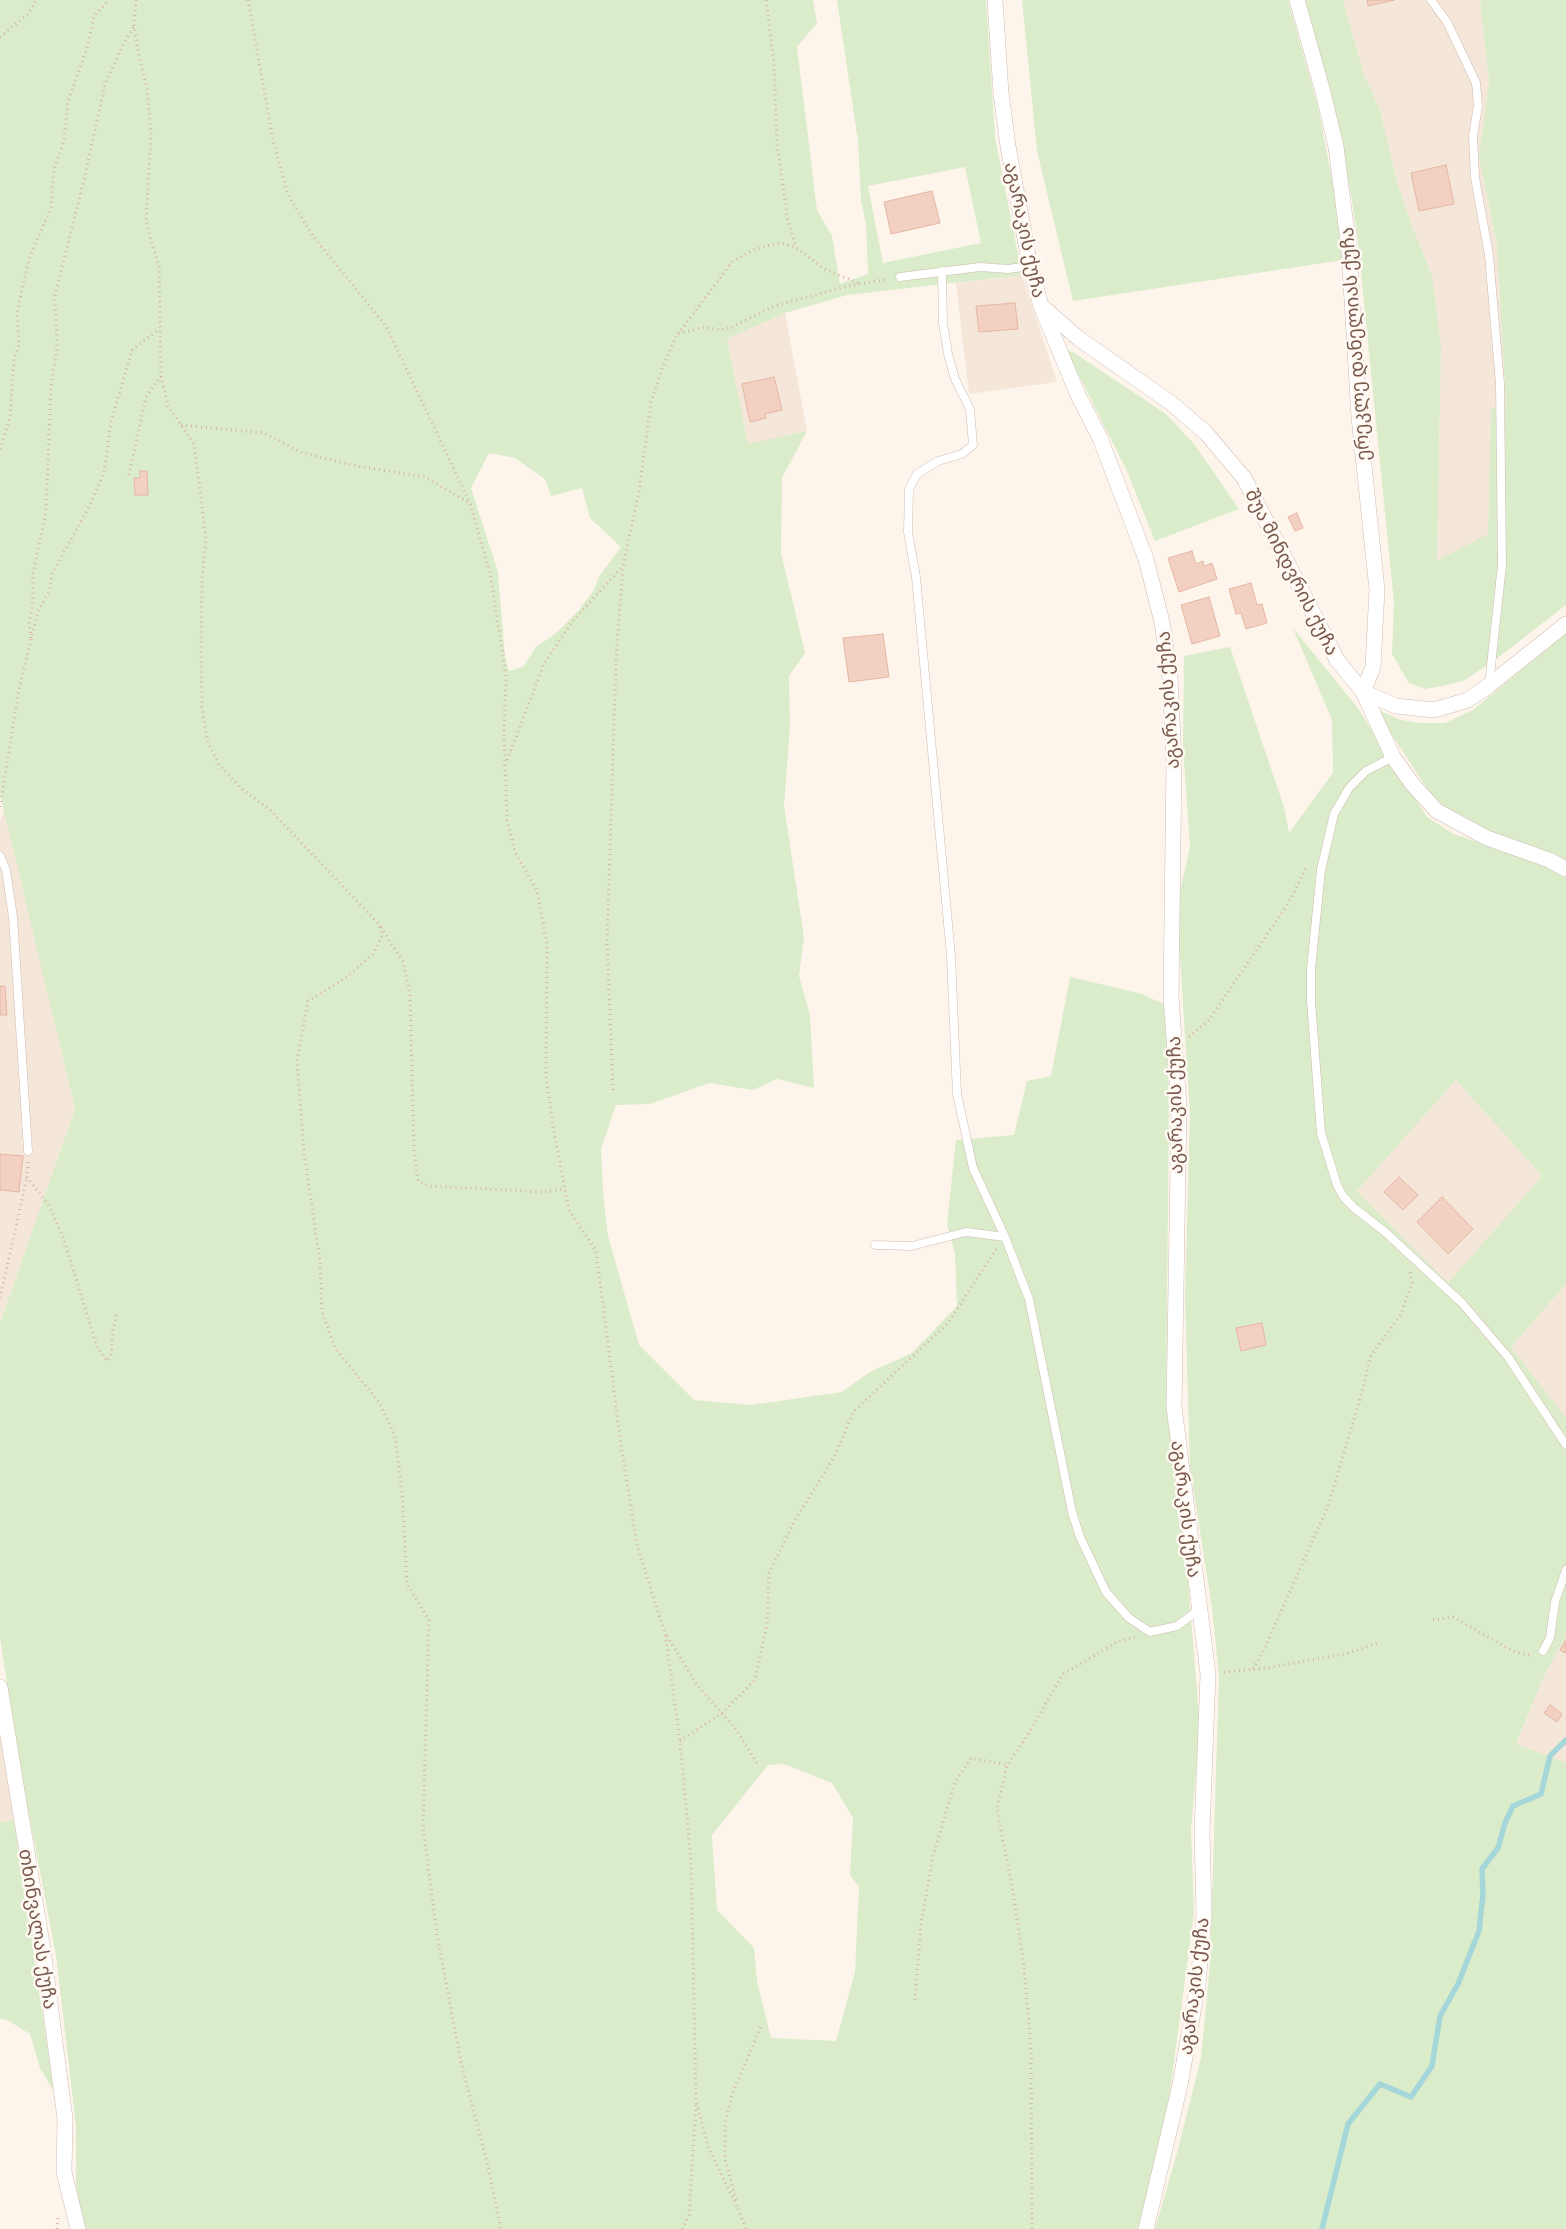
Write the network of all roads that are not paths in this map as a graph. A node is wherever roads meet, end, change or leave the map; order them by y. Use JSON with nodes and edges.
{"nodes":[{"id":1,"x":995,"y":0,"type":"edge"},
{"id":2,"x":1296,"y":0,"type":"edge"},
{"id":3,"x":1431,"y":0,"type":"edge"},
{"id":4,"x":1030,"y":266,"type":"junction"},
{"id":5,"x":942,"y":272,"type":"junction"},
{"id":6,"x":900,"y":277,"type":"road end"},
{"id":7,"x":1041,"y":306,"type":"junction"},
{"id":8,"x":1566,"y":624,"type":"edge"},
{"id":9,"x":1488,"y":686,"type":"junction"},
{"id":10,"x":1363,"y":692,"type":"junction"},
{"id":11,"x":1394,"y":758,"type":"junction"},
{"id":12,"x":0,"y":856,"type":"edge"},
{"id":13,"x":1566,"y":869,"type":"edge"},
{"id":14,"x":28,"y":1152,"type":"road end"},
{"id":15,"x":1005,"y":1237,"type":"junction"},
{"id":16,"x":875,"y":1244,"type":"dead end"},
{"id":17,"x":1566,"y":1445,"type":"edge"},
{"id":18,"x":1566,"y":1570,"type":"edge"},
{"id":19,"x":1200,"y":1609,"type":"junction"},
{"id":20,"x":1543,"y":1651,"type":"road end"},
{"id":21,"x":0,"y":1687,"type":"edge"},
{"id":22,"x":78,"y":2229,"type":"edge"},
{"id":23,"x":1146,"y":2229,"type":"edge"}],
"edges":[{"from":1,"to":4,"type":"street","name":"აგარაკის ქუჩა"},
{"from":2,"to":10,"type":"street","name":"ერეკლე დანელიას ქუჩა"},
{"from":3,"to":9,"type":"lane"},
{"from":4,"to":5,"type":"lane"},
{"from":4,"to":7,"type":"street","name":"აგარაკის ქუჩა"},
{"from":5,"to":6,"type":"lane"},
{"from":5,"to":15,"type":"lane"},
{"from":7,"to":10,"type":"street","name":"შუა მინდვრის ქუჩა"},
{"from":7,"to":19,"type":"street","name":"აგარაკის ქუჩა"},
{"from":8,"to":9,"type":"street","name":"შუა მინდვრის ქუჩა"},
{"from":9,"to":10,"type":"street","name":"შუა მინდვრის ქუჩა"},
{"from":10,"to":11,"type":"street"},
{"from":11,"to":13,"type":"street"},
{"from":11,"to":17,"type":"lane"},
{"from":12,"to":14,"type":"lane"},
{"from":15,"to":16,"type":"lane"},
{"from":15,"to":19,"type":"lane"},
{"from":18,"to":20,"type":"lane"},
{"from":19,"to":23,"type":"street","name":"აგარაკის ქუჩა"},
{"from":21,"to":22,"type":"street","name":"თხინვალას ქუჩა"}]}
